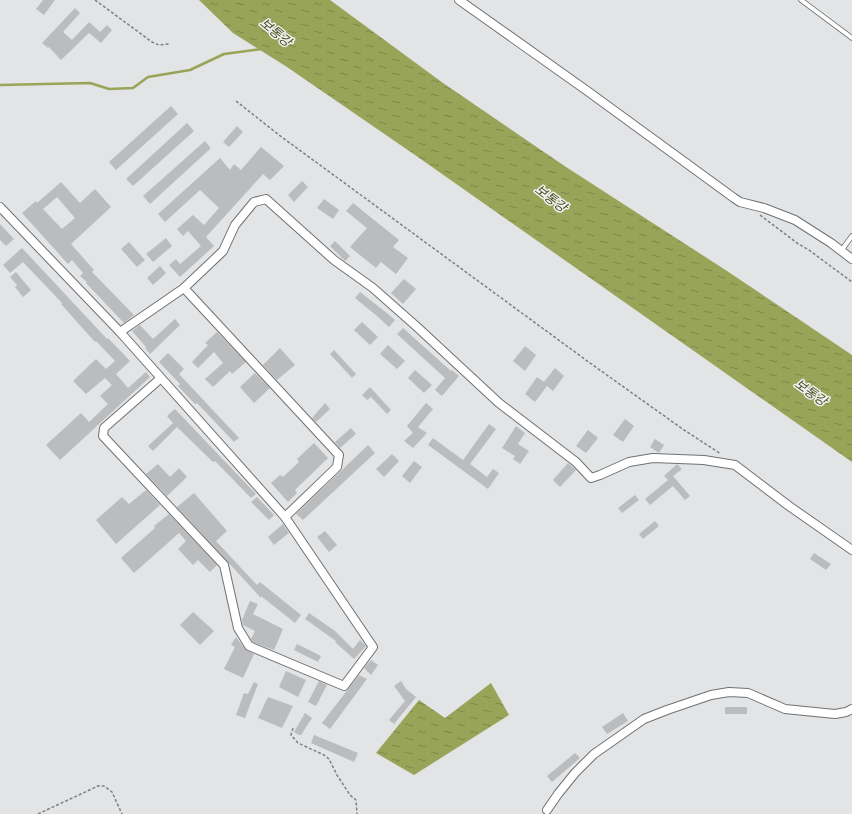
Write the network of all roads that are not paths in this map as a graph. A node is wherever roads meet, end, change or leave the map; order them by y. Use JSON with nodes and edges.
{"nodes":[{"id":1,"x":459,"y":0,"type":"edge"},
{"id":2,"x":801,"y":0,"type":"edge"},
{"id":3,"x":852,"y":38,"type":"edge"},
{"id":4,"x":0,"y":207,"type":"edge"},
{"id":5,"x":852,"y":236,"type":"edge"},
{"id":6,"x":842,"y":251,"type":"junction"},
{"id":7,"x":852,"y":259,"type":"edge"},
{"id":8,"x":184,"y":288,"type":"junction"},
{"id":9,"x":120,"y":332,"type":"junction"},
{"id":10,"x":161,"y":378,"type":"junction"},
{"id":11,"x":285,"y":517,"type":"junction"},
{"id":12,"x":852,"y":550,"type":"edge"},
{"id":13,"x":852,"y":709,"type":"edge"},
{"id":14,"x":547,"y":810,"type":"dead end"}],
"edges":[{"from":1,"to":6,"type":"street"},
{"from":2,"to":3,"type":"lane"},
{"from":4,"to":9,"type":"street"},
{"from":5,"to":6,"type":"lane"},
{"from":6,"to":7,"type":"street"},
{"from":8,"to":9,"type":"street"},
{"from":8,"to":11,"type":"street"},
{"from":8,"to":12,"type":"street"},
{"from":9,"to":10,"type":"street"},
{"from":10,"to":11,"type":"street"},
{"from":10,"to":11,"type":"street"},
{"from":13,"to":14,"type":"street"}]}
